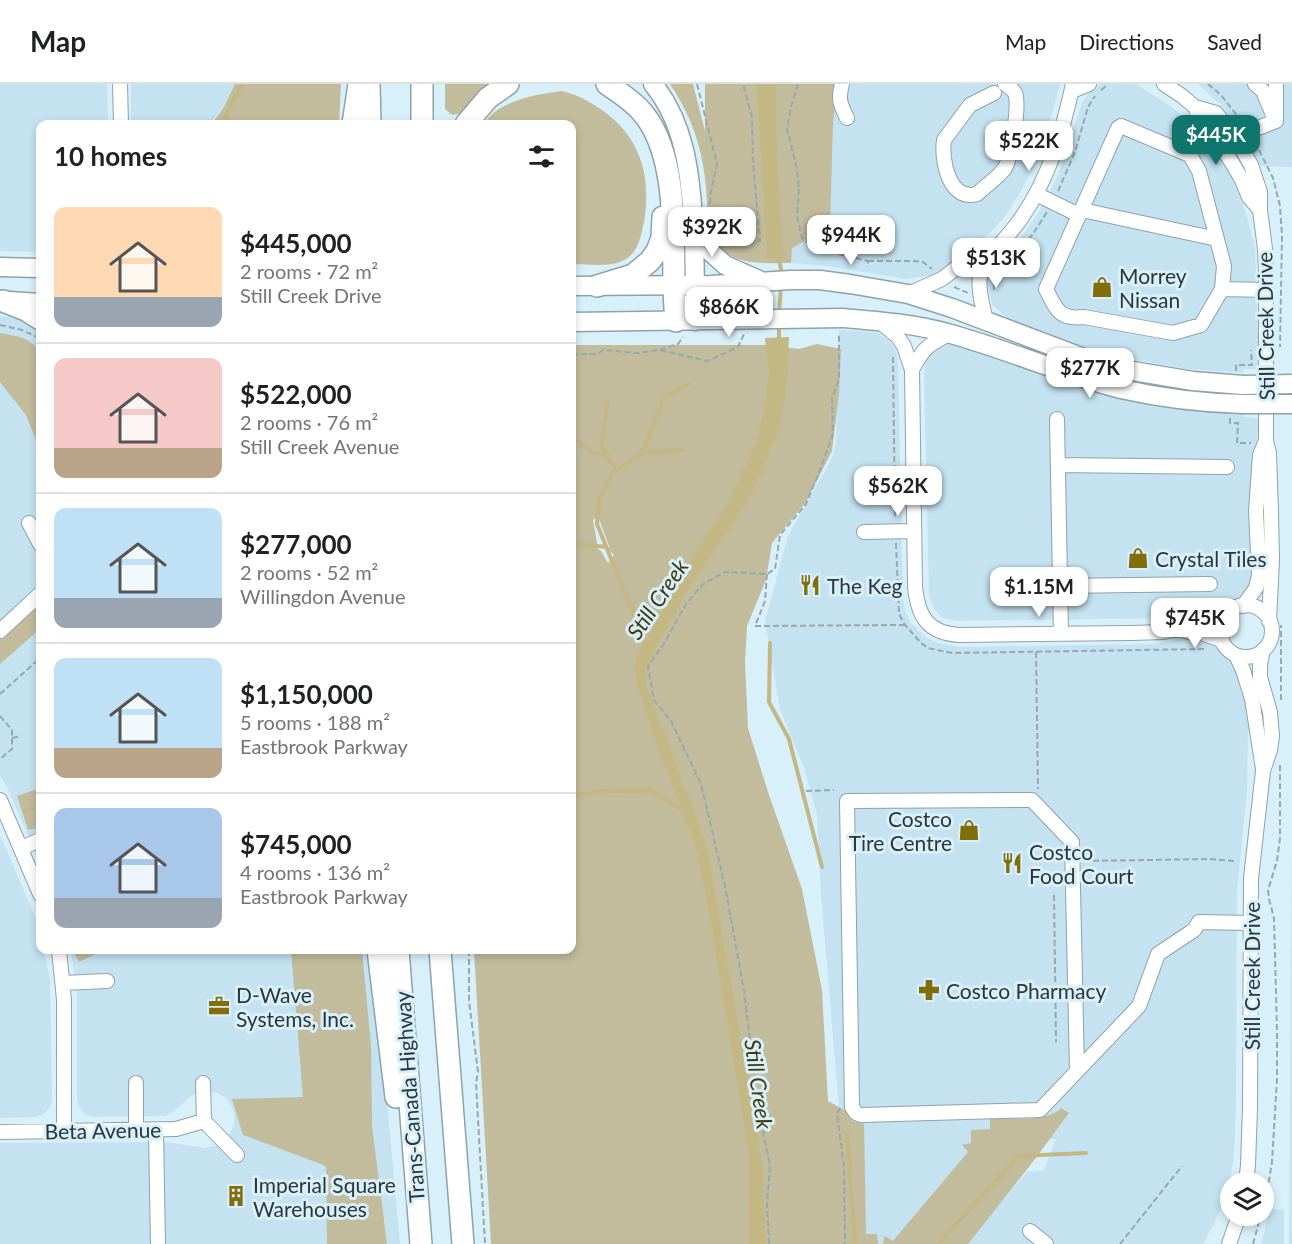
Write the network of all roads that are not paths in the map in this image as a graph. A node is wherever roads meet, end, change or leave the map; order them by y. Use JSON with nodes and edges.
{"nodes":[{"id":1,"x":120,"y":84,"type":"edge"},
{"id":2,"x":359,"y":84,"type":"edge"},
{"id":3,"x":369,"y":84,"type":"edge"},
{"id":4,"x":422,"y":84,"type":"edge"},
{"id":5,"x":508,"y":84,"type":"edge"},
{"id":6,"x":607,"y":84,"type":"edge"},
{"id":7,"x":653,"y":84,"type":"edge"},
{"id":8,"x":842,"y":84,"type":"edge"},
{"id":9,"x":1089,"y":84,"type":"edge"},
{"id":10,"x":1164,"y":84,"type":"edge"},
{"id":11,"x":1255,"y":84,"type":"edge"},
{"id":12,"x":1276,"y":84,"type":"edge"},
{"id":13,"x":1073,"y":87,"type":"edge"},
{"id":14,"x":999,"y":88,"type":"edge"},
{"id":15,"x":1195,"y":108,"type":"junction"},
{"id":16,"x":847,"y":118,"type":"dead end"},
{"id":17,"x":121,"y":120,"type":"edge"},
{"id":18,"x":354,"y":120,"type":"edge"},
{"id":19,"x":370,"y":120,"type":"edge"},
{"id":20,"x":422,"y":120,"type":"edge"},
{"id":21,"x":469,"y":120,"type":"edge"},
{"id":22,"x":1276,"y":121,"type":"junction"},
{"id":23,"x":1242,"y":134,"type":"junction"},
{"id":24,"x":669,"y":175,"type":"junction"},
{"id":25,"x":1036,"y":194,"type":"junction"},
{"id":26,"x":1260,"y":210,"type":"junction"},
{"id":27,"x":1081,"y":212,"type":"junction"},
{"id":28,"x":694,"y":232,"type":"junction"},
{"id":29,"x":1217,"y":239,"type":"junction"},
{"id":30,"x":987,"y":255,"type":"junction"},
{"id":31,"x":0,"y":267,"type":"edge"},
{"id":32,"x":36,"y":268,"type":"edge"},
{"id":33,"x":762,"y":281,"type":"junction"},
{"id":34,"x":674,"y":285,"type":"junction"},
{"id":35,"x":695,"y":285,"type":"junction"},
{"id":36,"x":576,"y":286,"type":"edge"},
{"id":37,"x":597,"y":286,"type":"junction"},
{"id":38,"x":1222,"y":289,"type":"junction"},
{"id":39,"x":1266,"y":290,"type":"junction"},
{"id":40,"x":908,"y":294,"type":"junction"},
{"id":41,"x":2,"y":301,"type":"edge"},
{"id":42,"x":36,"y":303,"type":"edge"},
{"id":43,"x":36,"y":316,"type":"edge"},
{"id":44,"x":879,"y":321,"type":"junction"},
{"id":45,"x":986,"y":321,"type":"junction"},
{"id":46,"x":576,"y":322,"type":"edge"},
{"id":47,"x":685,"y":326,"type":"junction"},
{"id":48,"x":949,"y":334,"type":"junction"},
{"id":49,"x":912,"y":370,"type":"junction"},
{"id":50,"x":1292,"y":384,"type":"edge"},
{"id":51,"x":1292,"y":404,"type":"edge"},
{"id":52,"x":1057,"y":419,"type":"dead end"},
{"id":53,"x":1261,"y":442,"type":"junction"},
{"id":54,"x":1058,"y":465,"type":"junction"},
{"id":55,"x":1227,"y":467,"type":"dead end"},
{"id":56,"x":29,"y":523,"type":"dead end"},
{"id":57,"x":914,"y":531,"type":"junction"},
{"id":58,"x":864,"y":532,"type":"dead end"},
{"id":59,"x":36,"y":536,"type":"edge"},
{"id":60,"x":1210,"y":584,"type":"dead end"},
{"id":61,"x":1060,"y":586,"type":"junction"},
{"id":62,"x":36,"y":598,"type":"edge"},
{"id":63,"x":1244,"y":606,"type":"junction"},
{"id":64,"x":1227,"y":614,"type":"junction"},
{"id":65,"x":1275,"y":618,"type":"junction"},
{"id":66,"x":1177,"y":629,"type":"junction"},
{"id":67,"x":0,"y":631,"type":"edge"},
{"id":68,"x":1061,"y":634,"type":"junction"},
{"id":69,"x":1222,"y":640,"type":"junction"},
{"id":70,"x":1263,"y":650,"type":"junction"},
{"id":71,"x":1236,"y":655,"type":"junction"},
{"id":72,"x":1263,"y":771,"type":"junction"},
{"id":73,"x":0,"y":800,"type":"edge"},
{"id":74,"x":36,"y":842,"type":"edge"},
{"id":75,"x":21,"y":848,"type":"junction"},
{"id":76,"x":36,"y":884,"type":"edge"},
{"id":77,"x":1251,"y":922,"type":"junction"},
{"id":78,"x":59,"y":954,"type":"edge"},
{"id":79,"x":378,"y":954,"type":"edge"},
{"id":80,"x":398,"y":954,"type":"edge"},
{"id":81,"x":440,"y":954,"type":"edge"},
{"id":82,"x":107,"y":981,"type":"dead end"},
{"id":83,"x":63,"y":983,"type":"junction"},
{"id":84,"x":1077,"y":1071,"type":"junction"},
{"id":85,"x":136,"y":1083,"type":"dead end"},
{"id":86,"x":203,"y":1083,"type":"dead end"},
{"id":87,"x":204,"y":1121,"type":"junction"},
{"id":88,"x":136,"y":1130,"type":"junction"},
{"id":89,"x":156,"y":1130,"type":"junction"},
{"id":90,"x":64,"y":1131,"type":"junction"},
{"id":91,"x":0,"y":1132,"type":"edge"},
{"id":92,"x":237,"y":1155,"type":"dead end"},
{"id":93,"x":1247,"y":1172,"type":"edge"},
{"id":94,"x":419,"y":1221,"type":"junction"},
{"id":95,"x":1235,"y":1226,"type":"edge"},
{"id":96,"x":1030,"y":1231,"type":"dead end"},
{"id":97,"x":158,"y":1244,"type":"edge"},
{"id":98,"x":421,"y":1244,"type":"edge"},
{"id":99,"x":463,"y":1244,"type":"edge"},
{"id":100,"x":1046,"y":1244,"type":"edge"},
{"id":101,"x":1229,"y":1244,"type":"edge"}],
"edges":[{"from":1,"to":17,"type":"street"},
{"from":2,"to":18,"type":"highway"},
{"from":3,"to":19,"type":"highway"},
{"from":4,"to":20,"type":"highway"},
{"from":5,"to":21,"type":"highway"},
{"from":6,"to":24,"type":"highway"},
{"from":7,"to":28,"type":"main road"},
{"from":8,"to":16,"type":"street"},
{"from":9,"to":13,"type":"street"},
{"from":10,"to":15,"type":"street","name":"Still Creek Drive"},
{"from":11,"to":22,"type":"street"},
{"from":12,"to":22,"type":"street"},
{"from":13,"to":25,"type":"street"},
{"from":14,"to":14,"type":"street"},
{"from":15,"to":23,"type":"street","name":"Still Creek Drive"},
{"from":15,"to":26,"type":"street","name":"Still Creek Drive"},
{"from":22,"to":23,"type":"street"},
{"from":23,"to":26,"type":"street","name":"Still Creek Drive"},
{"from":24,"to":34,"type":"highway"},
{"from":24,"to":37,"type":"highway"},
{"from":25,"to":27,"type":"street"},
{"from":25,"to":30,"type":"street"},
{"from":26,"to":39,"type":"street","name":"Still Creek Drive"},
{"from":27,"to":29,"type":"street"},
{"from":27,"to":29,"type":"street"},
{"from":27,"to":38,"type":"street"},
{"from":28,"to":33,"type":"main road"},
{"from":28,"to":35,"type":"main road"},
{"from":29,"to":38,"type":"street"},
{"from":30,"to":40,"type":"street"},
{"from":30,"to":45,"type":"street"},
{"from":31,"to":32,"type":"main road"},
{"from":33,"to":35,"type":"main road"},
{"from":33,"to":40,"type":"main road"},
{"from":34,"to":35,"type":"main road"},
{"from":34,"to":37,"type":"main road"},
{"from":34,"to":47,"type":"highway"},
{"from":35,"to":47,"type":"main road"},
{"from":36,"to":37,"type":"main road"},
{"from":38,"to":39,"type":"street"},
{"from":39,"to":53,"type":"street","name":"Still Creek Drive"},
{"from":40,"to":45,"type":"main road"},
{"from":41,"to":42,"type":"main road"},
{"from":41,"to":43,"type":"highway"},
{"from":44,"to":47,"type":"main road"},
{"from":44,"to":48,"type":"main road"},
{"from":44,"to":49,"type":"street"},
{"from":45,"to":50,"type":"main road","bridge":true},
{"from":46,"to":47,"type":"main road"},
{"from":48,"to":49,"type":"street"},
{"from":48,"to":51,"type":"main road","bridge":true},
{"from":49,"to":57,"type":"street"},
{"from":52,"to":54,"type":"street"},
{"from":53,"to":63,"type":"street","name":"Still Creek Drive"},
{"from":53,"to":65,"type":"street","name":"Still Creek Drive"},
{"from":54,"to":55,"type":"street"},
{"from":54,"to":61,"type":"street"},
{"from":56,"to":59,"type":"street"},
{"from":57,"to":58,"type":"street"},
{"from":57,"to":68,"type":"street"},
{"from":60,"to":61,"type":"street"},
{"from":61,"to":68,"type":"street"},
{"from":62,"to":67,"type":"street"},
{"from":63,"to":64,"type":"street"},
{"from":63,"to":65,"type":"street"},
{"from":64,"to":66,"type":"street"},
{"from":64,"to":69,"type":"street"},
{"from":65,"to":70,"type":"street","name":"Still Creek Drive"},
{"from":66,"to":68,"type":"street"},
{"from":66,"to":69,"type":"street"},
{"from":69,"to":71,"type":"street","name":"Still Creek Drive"},
{"from":70,"to":71,"type":"street"},
{"from":70,"to":72,"type":"street","name":"Still Creek Drive"},
{"from":71,"to":72,"type":"street","name":"Still Creek Drive"},
{"from":72,"to":77,"type":"street","name":"Still Creek Drive"},
{"from":73,"to":75,"type":"street"},
{"from":74,"to":75,"type":"street"},
{"from":75,"to":76,"type":"street"},
{"from":77,"to":84,"type":"street"},
{"from":77,"to":93,"type":"street","name":"Still Creek Drive"},
{"from":78,"to":83,"type":"street"},
{"from":79,"to":94,"type":"highway"},
{"from":80,"to":94,"type":"highway","name":"Trans-Canada Highway"},
{"from":81,"to":99,"type":"highway","name":"Trans-Canada Highway"},
{"from":82,"to":83,"type":"street"},
{"from":83,"to":90,"type":"street"},
{"from":84,"to":84,"type":"street"},
{"from":85,"to":88,"type":"street"},
{"from":86,"to":87,"type":"street"},
{"from":87,"to":89,"type":"street","name":"Beta Avenue"},
{"from":87,"to":92,"type":"street"},
{"from":88,"to":89,"type":"street","name":"Beta Avenue"},
{"from":88,"to":90,"type":"street","name":"Beta Avenue"},
{"from":89,"to":97,"type":"street"},
{"from":90,"to":91,"type":"street","name":"Beta Avenue"},
{"from":94,"to":98,"type":"highway","name":"Trans-Canada Highway"},
{"from":95,"to":101,"type":"street"},
{"from":96,"to":100,"type":"street"}]}
